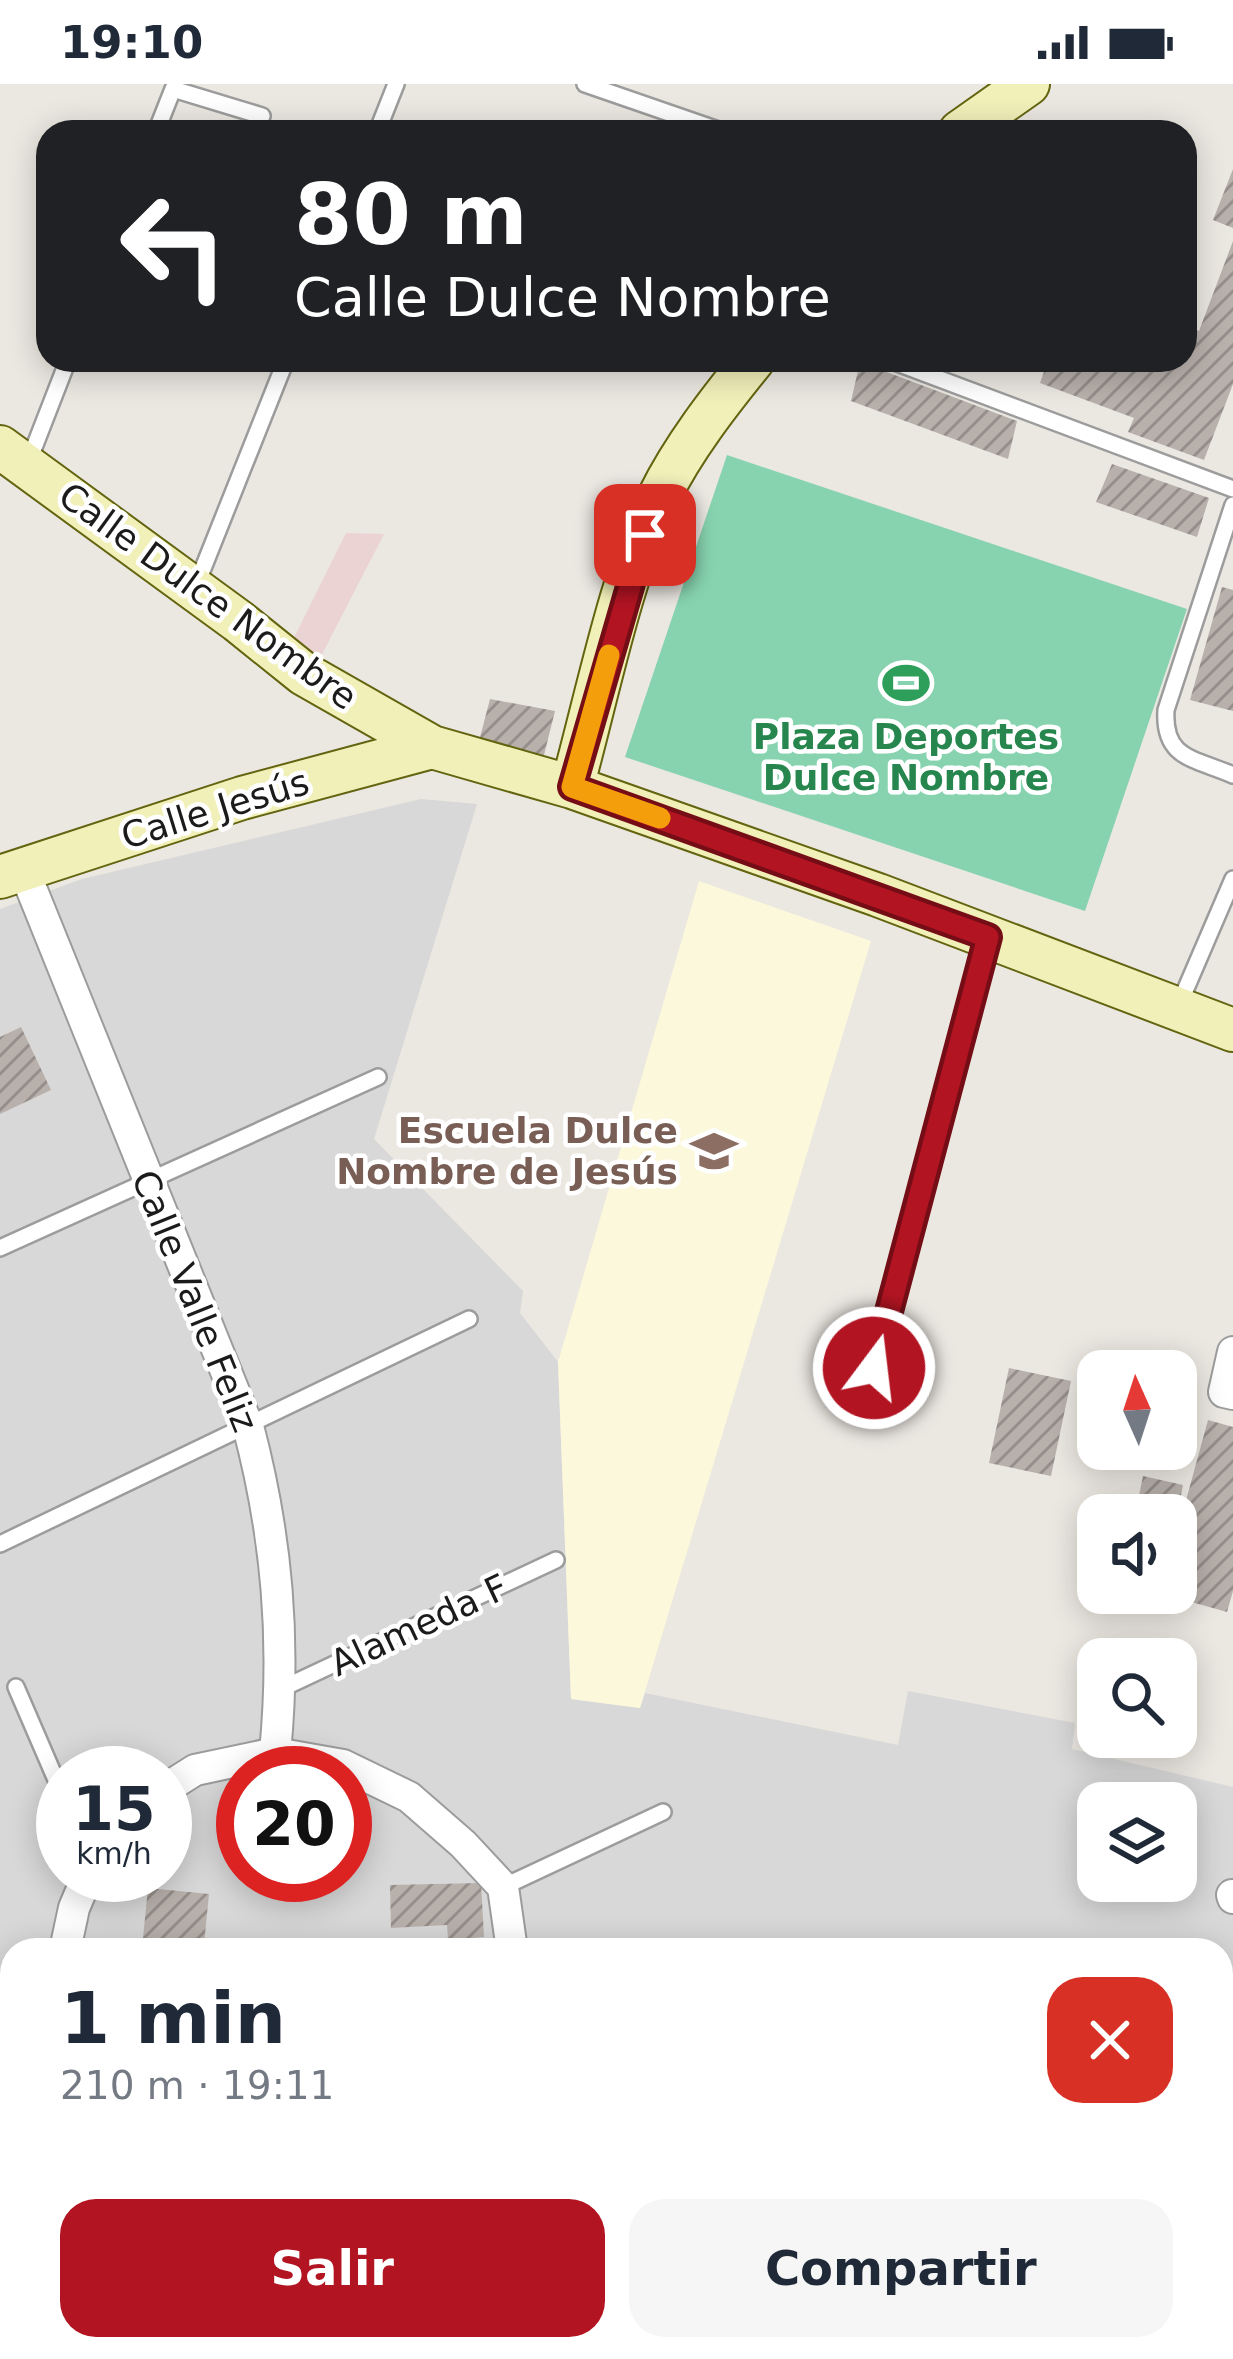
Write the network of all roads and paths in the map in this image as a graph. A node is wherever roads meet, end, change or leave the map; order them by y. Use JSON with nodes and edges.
{"nodes":[{"id":1,"x":396,"y":84,"type":"edge"},
{"id":2,"x":585,"y":84,"type":"edge"},
{"id":3,"x":1028,"y":84,"type":"edge"},
{"id":4,"x":262,"y":116,"type":"dead end"},
{"id":5,"x":161,"y":120,"type":"edge"},
{"id":6,"x":382,"y":120,"type":"edge"},
{"id":7,"x":689,"y":120,"type":"edge"},
{"id":8,"x":977,"y":120,"type":"edge"},
{"id":9,"x":61,"y":372,"type":"edge"},
{"id":10,"x":281,"y":372,"type":"edge"},
{"id":11,"x":743,"y":372,"type":"edge"},
{"id":12,"x":921,"y":372,"type":"edge"},
{"id":13,"x":13,"y":457,"type":"edge"},
{"id":14,"x":1233,"y":490,"type":"edge"},
{"id":15,"x":1233,"y":505,"type":"edge"},
{"id":16,"x":195,"y":589,"type":"junction"},
{"id":17,"x":431,"y":747,"type":"junction"},
{"id":18,"x":1233,"y":775,"type":"edge"},
{"id":19,"x":572,"y":787,"type":"junction"},
{"id":20,"x":11,"y":872,"type":"edge"},
{"id":21,"x":1233,"y":879,"type":"edge"},
{"id":22,"x":988,"y":937,"type":"junction"},
{"id":23,"x":1177,"y":1010,"type":"junction"},
{"id":24,"x":1233,"y":1030,"type":"edge"},
{"id":25,"x":378,"y":1077,"type":"dead end"},
{"id":26,"x":146,"y":1180,"type":"junction"},
{"id":27,"x":0,"y":1248,"type":"edge"},
{"id":28,"x":469,"y":1319,"type":"dead end"},
{"id":29,"x":1233,"y":1352,"type":"edge"},
{"id":30,"x":874,"y":1368,"type":"dead end"},
{"id":31,"x":1233,"y":1394,"type":"edge"},
{"id":32,"x":248,"y":1426,"type":"junction"},
{"id":33,"x":0,"y":1544,"type":"edge"},
{"id":34,"x":556,"y":1560,"type":"dead end"},
{"id":35,"x":16,"y":1687,"type":"dead end"},
{"id":36,"x":281,"y":1689,"type":"junction"},
{"id":37,"x":41,"y":1746,"type":"edge"},
{"id":38,"x":276,"y":1746,"type":"edge"},
{"id":39,"x":372,"y":1779,"type":"edge"},
{"id":40,"x":663,"y":1811,"type":"dead end"},
{"id":41,"x":503,"y":1887,"type":"junction"},
{"id":42,"x":77,"y":1902,"type":"edge"},
{"id":43,"x":67,"y":1938,"type":"edge"},
{"id":44,"x":510,"y":1938,"type":"edge"}],
"edges":[{"from":1,"to":6,"type":"lane"},
{"from":2,"to":7,"type":"lane"},
{"from":3,"to":8,"type":"street"},
{"from":4,"to":5,"type":"lane"},
{"from":9,"to":13,"type":"lane"},
{"from":10,"to":16,"type":"lane"},
{"from":11,"to":19,"type":"street"},
{"from":12,"to":14,"type":"lane"},
{"from":13,"to":16,"type":"street","name":"Calle Dulce Nombre"},
{"from":15,"to":18,"type":"lane"},
{"from":16,"to":17,"type":"street","name":"Calle Dulce Nombre"},
{"from":17,"to":19,"type":"street","name":"Calle Dulce Nombre"},
{"from":17,"to":20,"type":"street","name":"Calle Jesús"},
{"from":19,"to":22,"type":"street","name":"Calle Dulce Nombre"},
{"from":20,"to":26,"type":"street","name":"Calle Valle Feliz"},
{"from":21,"to":23,"type":"lane"},
{"from":22,"to":23,"type":"street","name":"Calle Dulce Nombre"},
{"from":22,"to":30,"type":"lane"},
{"from":23,"to":24,"type":"street","name":"Calle Dulce Nombre"},
{"from":25,"to":26,"type":"lane"},
{"from":26,"to":27,"type":"lane"},
{"from":26,"to":32,"type":"street","name":"Calle Valle Feliz"},
{"from":28,"to":32,"type":"lane"},
{"from":29,"to":31,"type":"street"},
{"from":32,"to":33,"type":"lane"},
{"from":32,"to":36,"type":"street","name":"Calle Valle Feliz"},
{"from":34,"to":36,"type":"lane","name":"Alameda F"},
{"from":35,"to":37,"type":"lane"},
{"from":36,"to":38,"type":"street","name":"Calle Valle Feliz"},
{"from":39,"to":41,"type":"street"},
{"from":40,"to":41,"type":"lane"},
{"from":41,"to":44,"type":"street"},
{"from":42,"to":43,"type":"street"}]}
